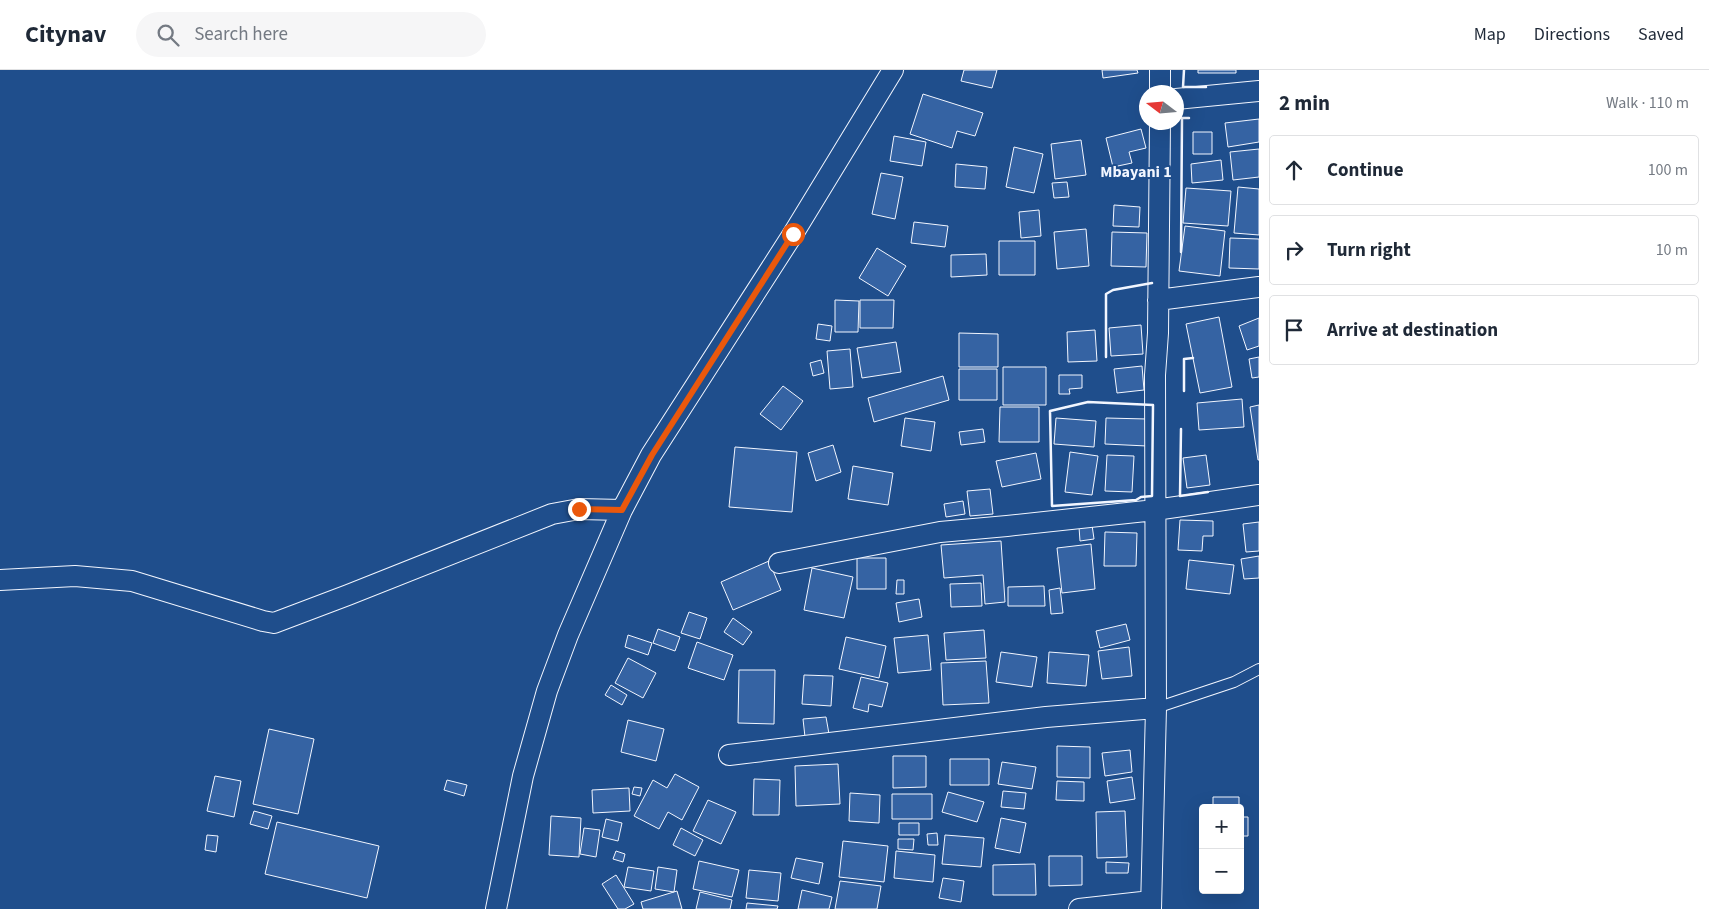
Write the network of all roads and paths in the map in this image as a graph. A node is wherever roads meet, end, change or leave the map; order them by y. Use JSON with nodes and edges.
{"nodes":[{"id":1,"x":893,"y":70,"type":"edge"},
{"id":2,"x":1160,"y":70,"type":"edge"},
{"id":3,"x":1160,"y":85,"type":"edge"},
{"id":4,"x":1259,"y":91,"type":"edge"},
{"id":5,"x":1184,"y":98,"type":"edge"},
{"id":6,"x":1160,"y":130,"type":"edge"},
{"id":7,"x":1259,"y":287,"type":"edge"},
{"id":8,"x":1158,"y":300,"type":"junction"},
{"id":9,"x":1259,"y":495,"type":"edge"},
{"id":10,"x":622,"y":510,"type":"junction"},
{"id":11,"x":1155,"y":510,"type":"junction"},
{"id":12,"x":779,"y":563,"type":"dead end"},
{"id":13,"x":0,"y":580,"type":"edge"},
{"id":14,"x":1259,"y":669,"type":"edge"},
{"id":15,"x":1156,"y":708,"type":"junction"},
{"id":16,"x":729,"y":755,"type":"dead end"},
{"id":17,"x":1151,"y":905,"type":"edge"},
{"id":18,"x":496,"y":909,"type":"edge"},
{"id":19,"x":1079,"y":909,"type":"edge"}],
"edges":[{"from":1,"to":10,"type":"street"},
{"from":2,"to":3,"type":"street"},
{"from":4,"to":5,"type":"street"},
{"from":6,"to":8,"type":"street"},
{"from":7,"to":8,"type":"street"},
{"from":8,"to":11,"type":"street"},
{"from":9,"to":11,"type":"street"},
{"from":10,"to":13,"type":"street"},
{"from":10,"to":18,"type":"street"},
{"from":11,"to":12,"type":"street"},
{"from":11,"to":15,"type":"street"},
{"from":14,"to":15,"type":"lane"},
{"from":15,"to":16,"type":"street"},
{"from":15,"to":17,"type":"street"},
{"from":17,"to":19,"type":"street"}]}
